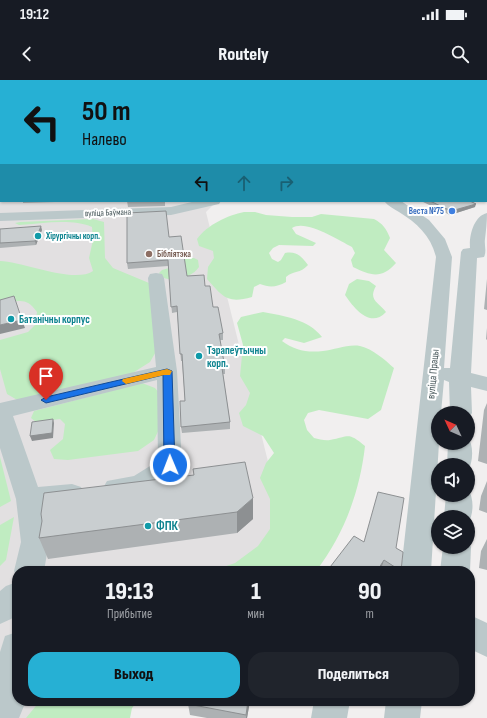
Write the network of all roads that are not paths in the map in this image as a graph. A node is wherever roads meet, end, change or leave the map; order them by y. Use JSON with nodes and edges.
{"nodes":[{"id":1,"x":16,"y":202,"type":"edge"},
{"id":2,"x":61,"y":202,"type":"edge"},
{"id":3,"x":210,"y":202,"type":"edge"},
{"id":4,"x":392,"y":202,"type":"edge"},
{"id":5,"x":158,"y":206,"type":"edge"},
{"id":6,"x":47,"y":215,"type":"junction"},
{"id":7,"x":5,"y":217,"type":"edge"},
{"id":8,"x":487,"y":217,"type":"edge"},
{"id":9,"x":442,"y":248,"type":"junction"},
{"id":10,"x":478,"y":254,"type":"edge"},
{"id":11,"x":156,"y":278,"type":"dead end"},
{"id":12,"x":167,"y":371,"type":"junction"},
{"id":13,"x":434,"y":371,"type":"junction"},
{"id":14,"x":460,"y":378,"type":"junction"},
{"id":15,"x":487,"y":384,"type":"edge"},
{"id":16,"x":461,"y":406,"type":"edge"},
{"id":17,"x":0,"y":411,"type":"edge"},
{"id":18,"x":29,"y":499,"type":"junction"},
{"id":19,"x":456,"y":554,"type":"edge"},
{"id":20,"x":30,"y":566,"type":"edge"},
{"id":21,"x":416,"y":566,"type":"edge"},
{"id":22,"x":455,"y":566,"type":"edge"},
{"id":23,"x":12,"y":600,"type":"edge"},
{"id":24,"x":0,"y":609,"type":"edge"},
{"id":25,"x":475,"y":634,"type":"edge"},
{"id":26,"x":487,"y":641,"type":"edge"},
{"id":27,"x":12,"y":679,"type":"edge"},
{"id":28,"x":331,"y":706,"type":"edge"},
{"id":29,"x":403,"y":706,"type":"edge"},
{"id":30,"x":0,"y":712,"type":"edge"},
{"id":31,"x":329,"y":718,"type":"edge"},
{"id":32,"x":402,"y":718,"type":"edge"}],
"edges":[{"from":1,"to":7,"type":"street"},
{"from":2,"to":6,"type":"street"},
{"from":3,"to":5,"type":"street","name":"вуліца Баўмана"},
{"from":4,"to":9,"type":"street","name":"вуліца Працы"},
{"from":5,"to":6,"type":"street","name":"вуліца Баўмана"},
{"from":6,"to":7,"type":"street","name":"вуліца Баўмана"},
{"from":8,"to":10,"type":"street"},
{"from":9,"to":10,"type":"street"},
{"from":9,"to":13,"type":"street","name":"вуліца Працы"},
{"from":10,"to":14,"type":"street"},
{"from":11,"to":12,"type":"street"},
{"from":12,"to":17,"type":"street"},
{"from":12,"to":18,"type":"street"},
{"from":13,"to":14,"type":"street"},
{"from":13,"to":21,"type":"street","name":"вуліца Працы"},
{"from":14,"to":15,"type":"street"},
{"from":14,"to":16,"type":"street"},
{"from":17,"to":18,"type":"street"},
{"from":18,"to":20,"type":"street"},
{"from":19,"to":22,"type":"street"},
{"from":23,"to":24,"type":"street"},
{"from":25,"to":26,"type":"street"},
{"from":27,"to":30,"type":"street"},
{"from":28,"to":31,"type":"street"},
{"from":29,"to":32,"type":"street"}]}
